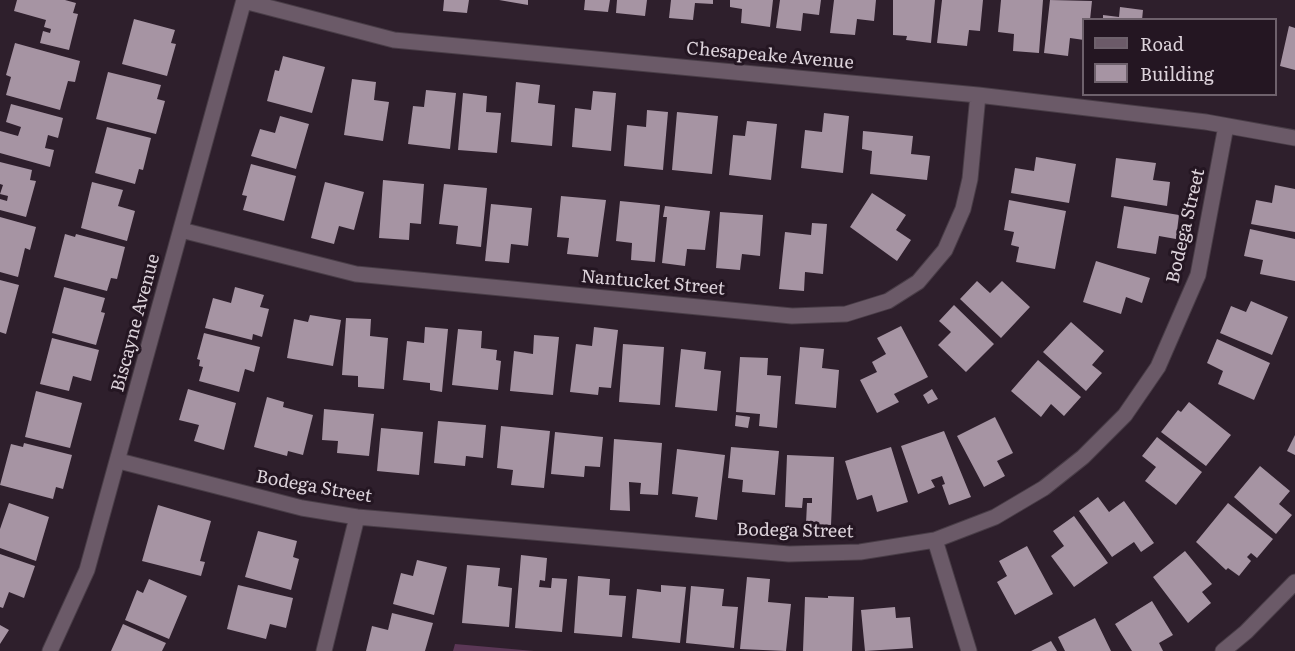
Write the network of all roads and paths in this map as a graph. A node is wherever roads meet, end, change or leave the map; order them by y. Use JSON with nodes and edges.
{"nodes":[{"id":1,"x":244,"y":1,"type":"edge"},
{"id":2,"x":978,"y":95,"type":"junction"},
{"id":3,"x":1226,"y":126,"type":"junction"},
{"id":4,"x":1295,"y":138,"type":"edge"},
{"id":5,"x":181,"y":230,"type":"junction"},
{"id":6,"x":119,"y":462,"type":"junction"},
{"id":7,"x":357,"y":517,"type":"junction"},
{"id":8,"x":935,"y":540,"type":"junction"},
{"id":9,"x":1295,"y":582,"type":"edge"},
{"id":10,"x":50,"y":651,"type":"edge"},
{"id":11,"x":324,"y":651,"type":"edge"},
{"id":12,"x":969,"y":651,"type":"edge"},
{"id":13,"x":1223,"y":651,"type":"edge"}],
"edges":[{"from":1,"to":2,"type":"street","name":"Chesapeake Avenue"},
{"from":1,"to":5,"type":"street","name":"Biscayne Avenue"},
{"from":2,"to":3,"type":"street","name":"Chesapeake Avenue"},
{"from":2,"to":5,"type":"street","name":"Nantucket Street"},
{"from":3,"to":4,"type":"street","name":"Chesapeake Avenue"},
{"from":3,"to":8,"type":"street","name":"Bodega Street"},
{"from":5,"to":6,"type":"street","name":"Biscayne Avenue"},
{"from":6,"to":7,"type":"street","name":"Bodega Street"},
{"from":6,"to":10,"type":"street","name":"Biscayne Avenue"},
{"from":7,"to":8,"type":"street","name":"Bodega Street"},
{"from":7,"to":11,"type":"street"},
{"from":8,"to":12,"type":"street"},
{"from":9,"to":13,"type":"street"}]}
